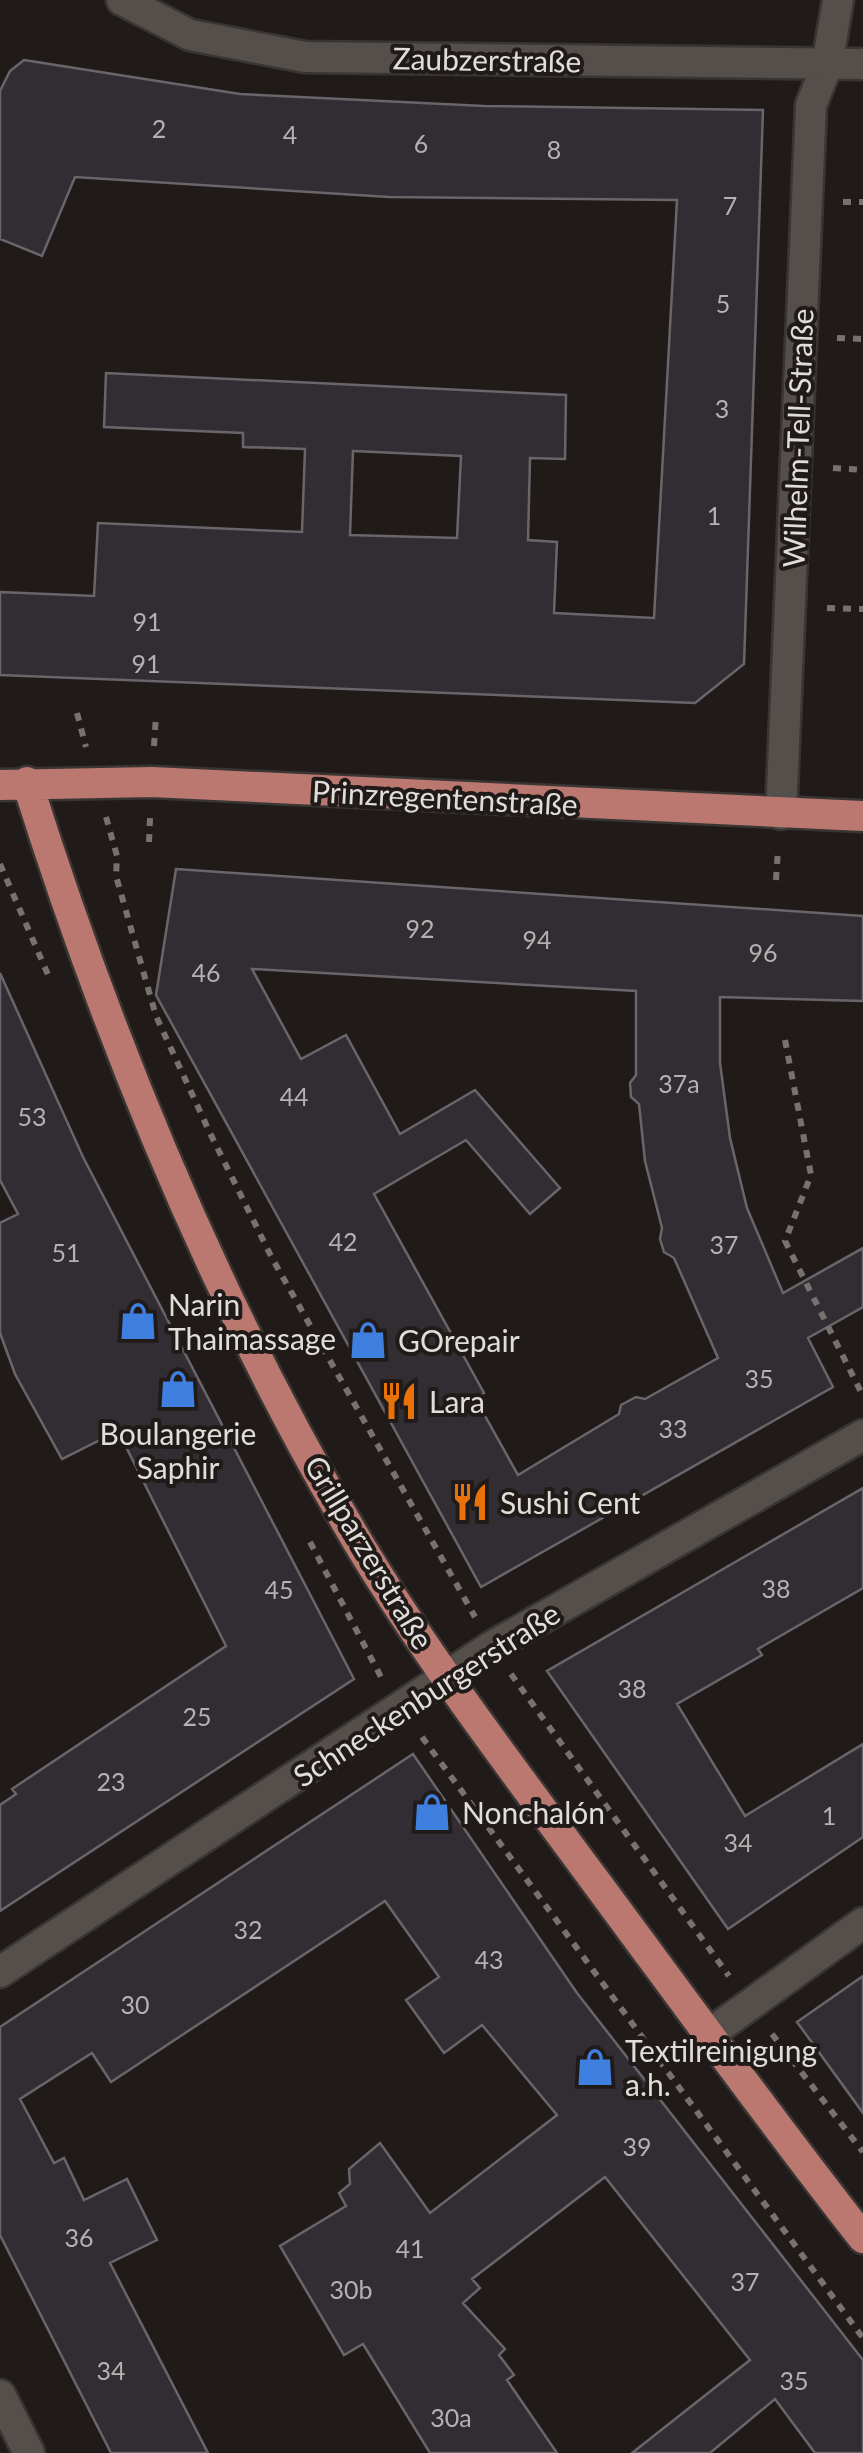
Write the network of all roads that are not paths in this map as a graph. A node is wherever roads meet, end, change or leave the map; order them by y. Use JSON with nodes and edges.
{"nodes":[{"id":1,"x":122,"y":0,"type":"edge"},
{"id":2,"x":838,"y":0,"type":"edge"},
{"id":3,"x":863,"y":64,"type":"edge"},
{"id":4,"x":827,"y":65,"type":"junction"},
{"id":5,"x":9,"y":780,"type":"edge"},
{"id":6,"x":781,"y":814,"type":"junction"},
{"id":7,"x":863,"y":816,"type":"edge"},
{"id":8,"x":863,"y":1435,"type":"edge"},
{"id":9,"x":446,"y":1678,"type":"junction"},
{"id":10,"x":863,"y":1923,"type":"edge"},
{"id":11,"x":0,"y":1972,"type":"edge"},
{"id":12,"x":708,"y":2035,"type":"junction"},
{"id":13,"x":863,"y":2238,"type":"edge"},
{"id":14,"x":0,"y":2395,"type":"edge"},
{"id":15,"x":29,"y":2453,"type":"edge"}],
"edges":[{"from":1,"to":4,"type":"street","name":"Zaubzerstraße"},
{"from":2,"to":4,"type":"street","name":"Wilhelm-Tell-Straße"},
{"from":3,"to":4,"type":"street","name":"Zaubzerstraße"},
{"from":4,"to":6,"type":"street","name":"Wilhelm-Tell-Straße"},
{"from":5,"to":6,"type":"main road","name":"Prinzregentenstraße"},
{"from":5,"to":9,"type":"main road","name":"Grillparzerstraße"},
{"from":6,"to":7,"type":"main road","name":"Prinzregentenstraße"},
{"from":8,"to":9,"type":"street","name":"Schneckenburgerstraße"},
{"from":9,"to":11,"type":"street","name":"Schneckenburgerstraße"},
{"from":9,"to":12,"type":"main road","name":"Grillparzerstraße"},
{"from":10,"to":12,"type":"street"},
{"from":12,"to":13,"type":"main road","name":"Grillparzerstraße"},
{"from":14,"to":15,"type":"street"}]}
